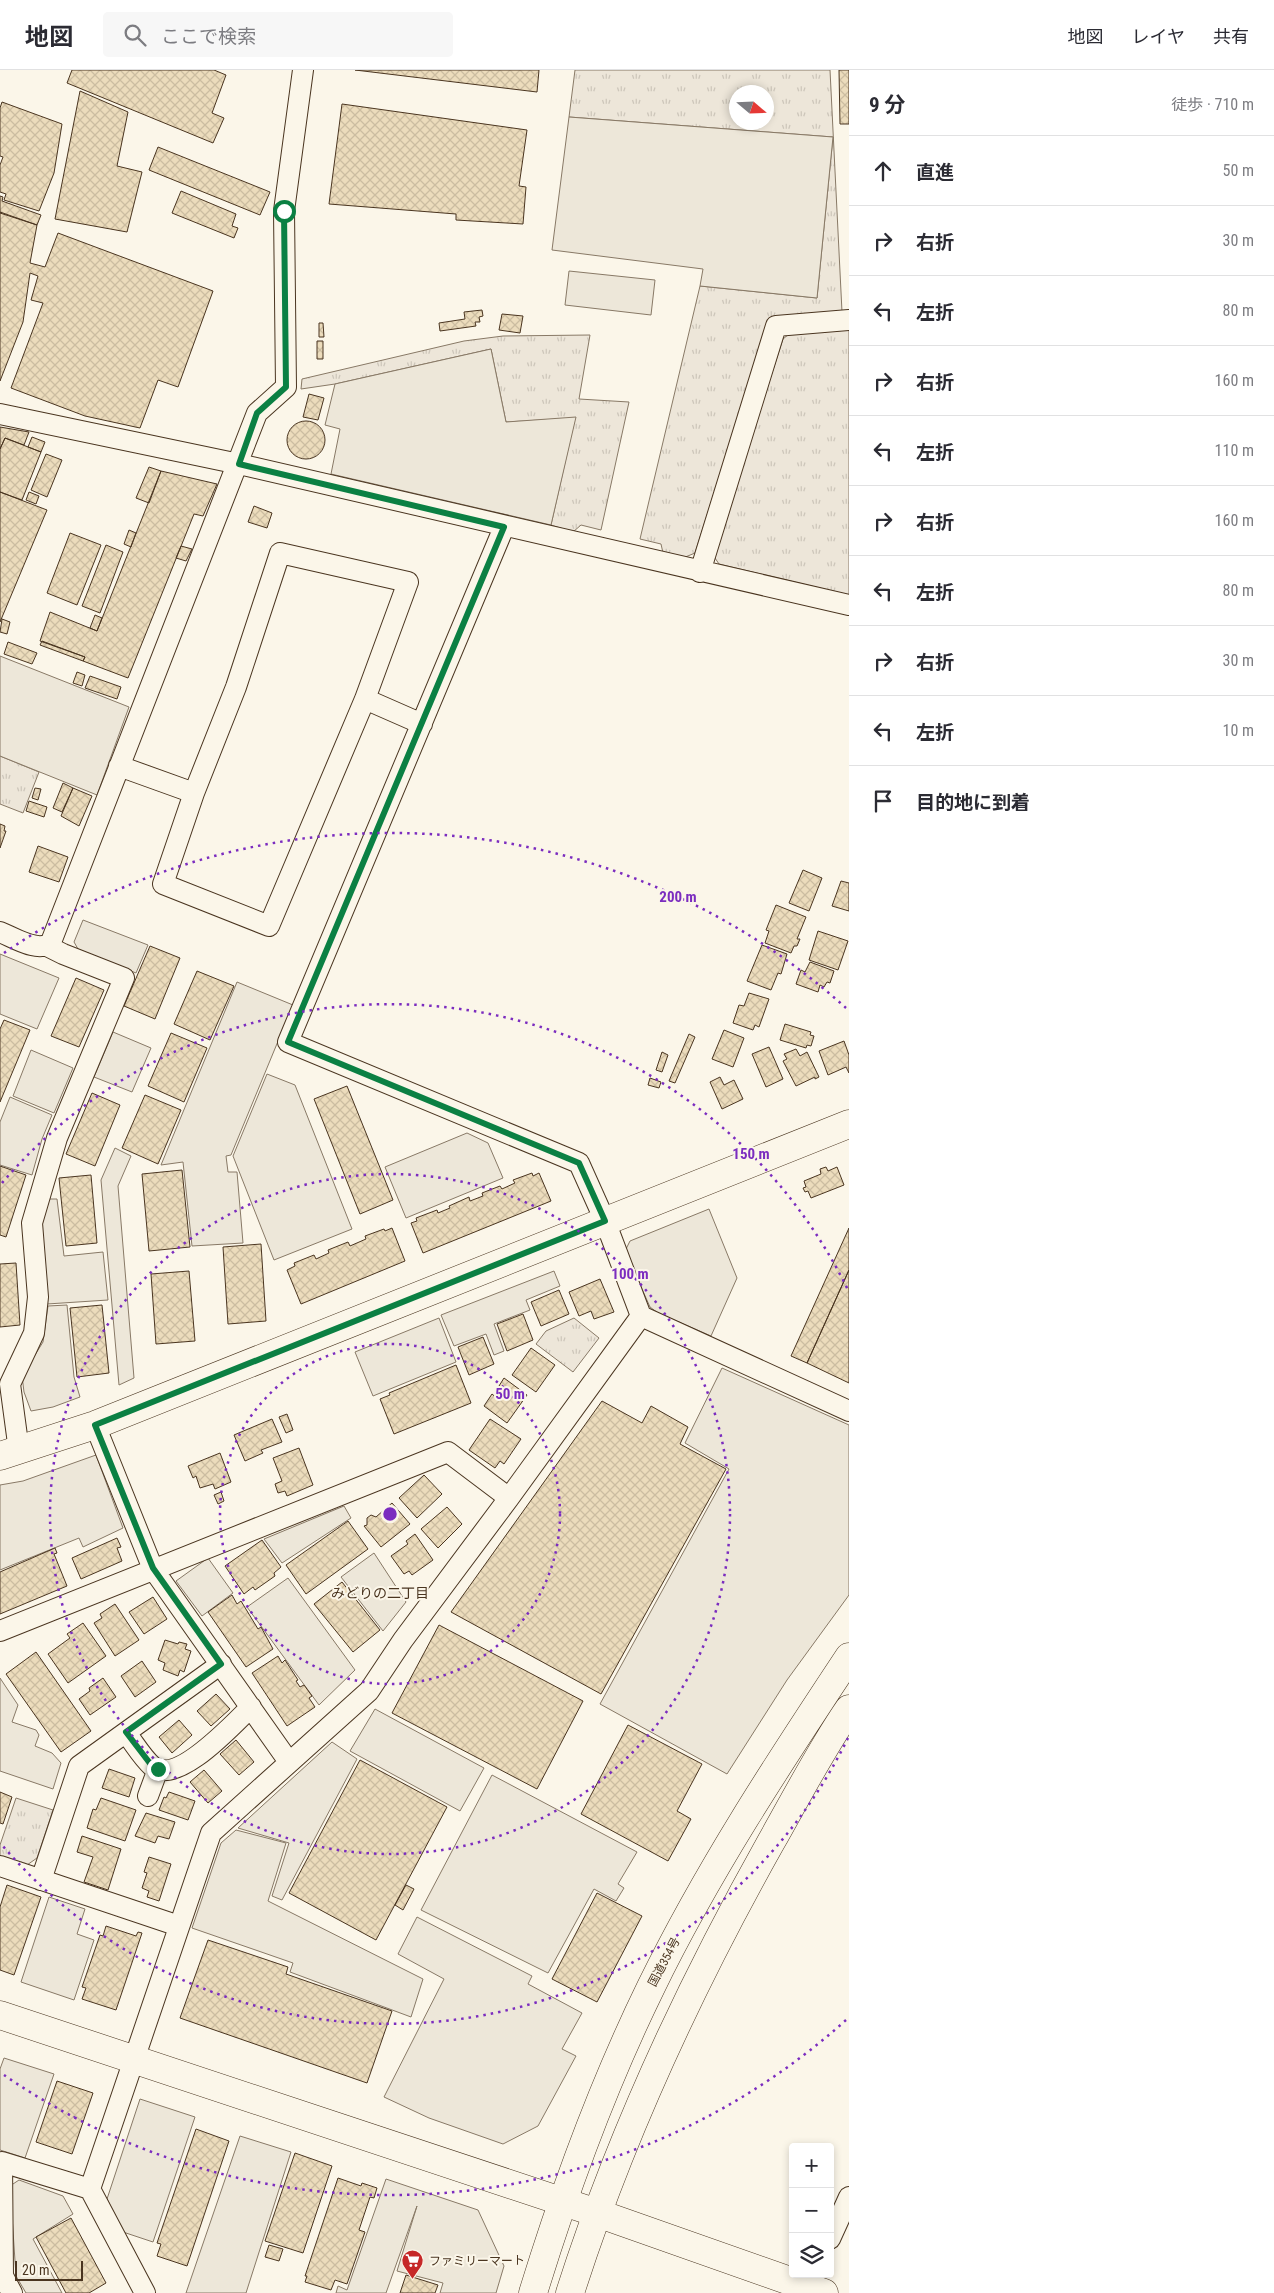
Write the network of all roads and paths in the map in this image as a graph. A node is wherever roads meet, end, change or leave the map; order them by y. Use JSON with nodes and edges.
{"nodes":[{"id":1,"x":303,"y":70,"type":"edge"},
{"id":2,"x":849,"y":320,"type":"edge"},
{"id":3,"x":0,"y":414,"type":"edge"},
{"id":4,"x":239,"y":464,"type":"junction"},
{"id":5,"x":504,"y":527,"type":"junction"},
{"id":6,"x":700,"y":572,"type":"junction"},
{"id":7,"x":849,"y":605,"type":"edge"},
{"id":8,"x":365,"y":699,"type":"junction"},
{"id":9,"x":422,"y":724,"type":"junction"},
{"id":10,"x":119,"y":766,"type":"junction"},
{"id":11,"x":194,"y":793,"type":"junction"},
{"id":12,"x":0,"y":932,"type":"edge"},
{"id":13,"x":47,"y":946,"type":"junction"},
{"id":14,"x":849,"y":1124,"type":"edge"},
{"id":15,"x":605,"y":1221,"type":"junction"},
{"id":16,"x":641,"y":1316,"type":"junction"},
{"id":17,"x":849,"y":1412,"type":"edge"},
{"id":18,"x":95,"y":1425,"type":"junction"},
{"id":19,"x":9,"y":1453,"type":"edge"},
{"id":20,"x":510,"y":1498,"type":"junction"},
{"id":21,"x":153,"y":1568,"type":"junction"},
{"id":22,"x":0,"y":1630,"type":"edge"},
{"id":23,"x":849,"y":1657,"type":"edge"},
{"id":24,"x":221,"y":1664,"type":"junction"},
{"id":25,"x":251,"y":1707,"type":"junction"},
{"id":26,"x":849,"y":1709,"type":"edge"},
{"id":27,"x":126,"y":1732,"type":"junction"},
{"id":28,"x":289,"y":1762,"type":"junction"},
{"id":29,"x":158,"y":1769,"type":"junction"},
{"id":30,"x":148,"y":1796,"type":"dead end"},
{"id":31,"x":0,"y":1866,"type":"edge"},
{"id":32,"x":41,"y":1880,"type":"junction"},
{"id":33,"x":179,"y":1926,"type":"junction"},
{"id":34,"x":0,"y":2015,"type":"edge"},
{"id":35,"x":135,"y":2061,"type":"junction"},
{"id":36,"x":90,"y":2189,"type":"junction"},
{"id":37,"x":849,"y":2196,"type":"edge"},
{"id":38,"x":562,"y":2202,"type":"junction"},
{"id":39,"x":597,"y":2213,"type":"junction"},
{"id":40,"x":833,"y":2233,"type":"edge"},
{"id":41,"x":814,"y":2287,"type":"edge"},
{"id":42,"x":12,"y":2293,"type":"edge"},
{"id":43,"x":145,"y":2293,"type":"edge"},
{"id":44,"x":533,"y":2293,"type":"edge"},
{"id":45,"x":570,"y":2293,"type":"edge"}],
"edges":[{"from":1,"to":4,"type":"street"},
{"from":2,"to":6,"type":"street"},
{"from":3,"to":4,"type":"street"},
{"from":4,"to":5,"type":"street"},
{"from":4,"to":10,"type":"street"},
{"from":5,"to":6,"type":"street"},
{"from":5,"to":9,"type":"street"},
{"from":6,"to":7,"type":"street"},
{"from":8,"to":9,"type":"street"},
{"from":8,"to":11,"type":"street"},
{"from":8,"to":11,"type":"street"},
{"from":9,"to":15,"type":"street"},
{"from":10,"to":11,"type":"street"},
{"from":10,"to":13,"type":"street"},
{"from":12,"to":13,"type":"street"},
{"from":13,"to":19,"type":"street"},
{"from":14,"to":15,"type":"main road"},
{"from":15,"to":16,"type":"street"},
{"from":15,"to":18,"type":"main road"},
{"from":16,"to":17,"type":"street"},
{"from":16,"to":20,"type":"street"},
{"from":18,"to":19,"type":"main road"},
{"from":18,"to":21,"type":"street"},
{"from":20,"to":21,"type":"street"},
{"from":20,"to":28,"type":"street"},
{"from":21,"to":22,"type":"street"},
{"from":21,"to":24,"type":"street"},
{"from":23,"to":38,"type":"main road","name":"国道354号"},
{"from":24,"to":25,"type":"street"},
{"from":24,"to":27,"type":"street"},
{"from":25,"to":28,"type":"street"},
{"from":25,"to":29,"type":"street"},
{"from":26,"to":39,"type":"main road"},
{"from":27,"to":29,"type":"street"},
{"from":27,"to":32,"type":"street"},
{"from":28,"to":33,"type":"street"},
{"from":29,"to":30,"type":"street"},
{"from":31,"to":32,"type":"street"},
{"from":32,"to":33,"type":"street"},
{"from":33,"to":35,"type":"street"},
{"from":34,"to":35,"type":"main road"},
{"from":35,"to":36,"type":"street"},
{"from":35,"to":38,"type":"main road"},
{"from":36,"to":42,"type":"street"},
{"from":36,"to":43,"type":"street"},
{"from":37,"to":40,"type":"street"},
{"from":38,"to":39,"type":"main road"},
{"from":38,"to":44,"type":"main road","name":"国道354号"},
{"from":39,"to":41,"type":"main road"},
{"from":39,"to":45,"type":"main road"}]}
